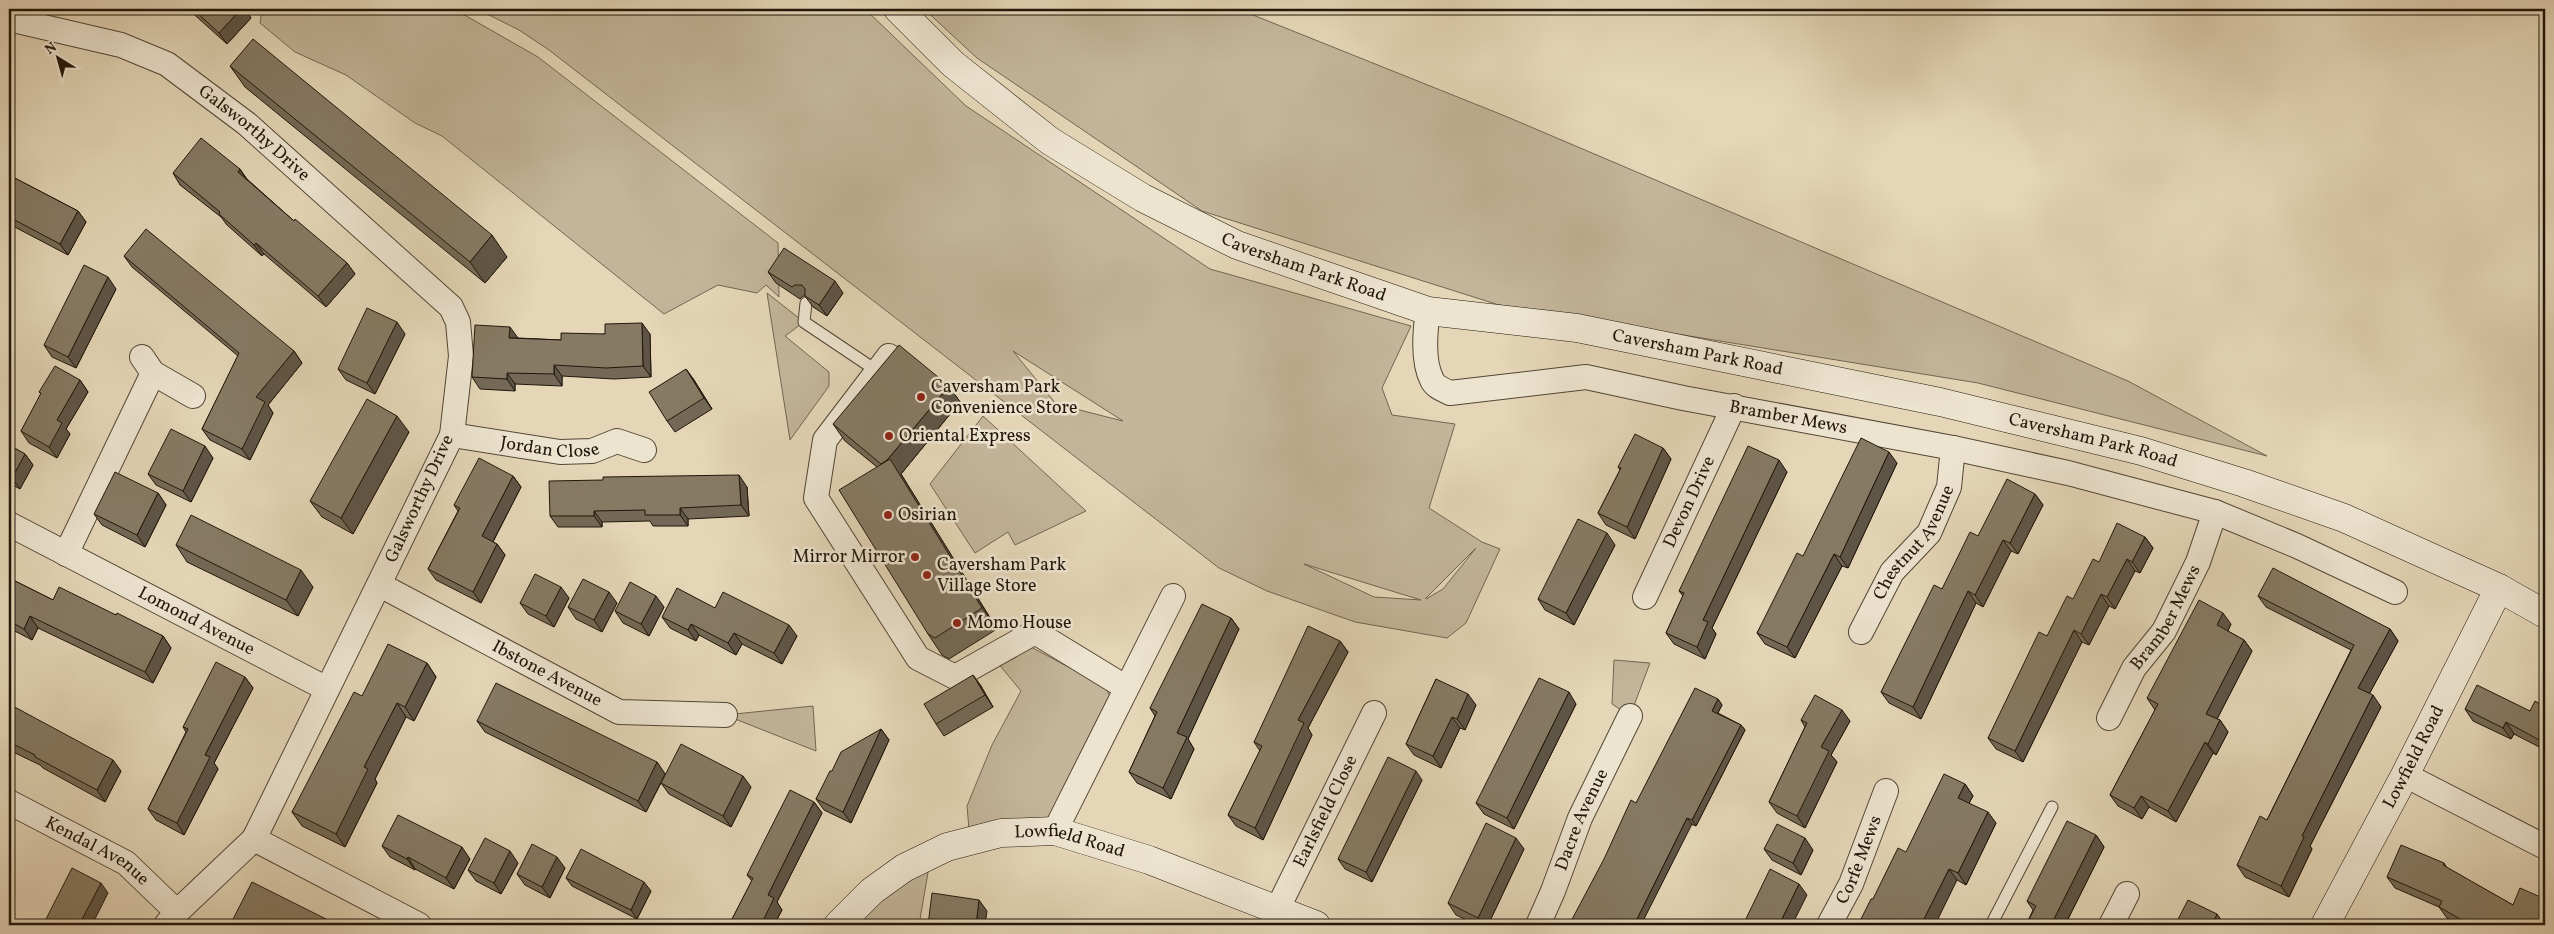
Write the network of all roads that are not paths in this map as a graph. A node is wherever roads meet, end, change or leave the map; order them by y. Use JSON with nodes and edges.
{"nodes":[{"id":1,"x":898,"y":9,"type":"edge"},
{"id":2,"x":9,"y":19,"type":"edge"},
{"id":3,"x":806,"y":303,"type":"edge"},
{"id":4,"x":1428,"y":310,"type":"junction"},
{"id":5,"x":883,"y":363,"type":"joint"},
{"id":6,"x":193,"y":396,"type":"dead end"},
{"id":7,"x":1734,"y":406,"type":"junction"},
{"id":8,"x":452,"y":435,"type":"junction"},
{"id":9,"x":1953,"y":448,"type":"junction"},
{"id":10,"x":644,"y":450,"type":"dead end"},
{"id":11,"x":2215,"y":512,"type":"junction"},
{"id":12,"x":9,"y":524,"type":"edge"},
{"id":13,"x":66,"y":554,"type":"junction"},
{"id":14,"x":380,"y":585,"type":"junction"},
{"id":15,"x":2499,"y":588,"type":"junction"},
{"id":16,"x":2395,"y":592,"type":"dead end"},
{"id":17,"x":1173,"y":596,"type":"dead end"},
{"id":18,"x":1645,"y":597,"type":"dead end"},
{"id":19,"x":2545,"y":614,"type":"edge"},
{"id":20,"x":1862,"y":632,"type":"dead end"},
{"id":21,"x":1125,"y":687,"type":"junction"},
{"id":22,"x":327,"y":689,"type":"junction"},
{"id":23,"x":1374,"y":713,"type":"dead end"},
{"id":24,"x":725,"y":715,"type":"dead end"},
{"id":25,"x":1630,"y":716,"type":"dead end"},
{"id":26,"x":2109,"y":718,"type":"dead end"},
{"id":27,"x":2405,"y":775,"type":"junction"},
{"id":28,"x":1886,"y":791,"type":"dead end"},
{"id":29,"x":9,"y":802,"type":"edge"},
{"id":30,"x":2052,"y":807,"type":"dead end"},
{"id":31,"x":1055,"y":831,"type":"junction"},
{"id":32,"x":254,"y":838,"type":"junction"},
{"id":33,"x":2545,"y":846,"type":"edge"},
{"id":34,"x":2127,"y":894,"type":"dead end"},
{"id":35,"x":1277,"y":910,"type":"junction"},
{"id":36,"x":171,"y":918,"type":"edge"},
{"id":37,"x":419,"y":925,"type":"edge"},
{"id":38,"x":838,"y":925,"type":"edge"},
{"id":39,"x":1316,"y":925,"type":"edge"},
{"id":40,"x":1538,"y":925,"type":"edge"},
{"id":41,"x":1830,"y":925,"type":"edge"},
{"id":42,"x":1991,"y":925,"type":"edge"},
{"id":43,"x":2111,"y":925,"type":"edge"},
{"id":44,"x":2325,"y":925,"type":"edge"}],
"edges":[{"from":1,"to":4,"type":"street","name":"Caversham Park Road"},
{"from":2,"to":8,"type":"street","name":"Galsworthy Drive"},
{"from":3,"to":5,"type":"lane"},
{"from":4,"to":7,"type":"street","name":"Bramber Mews"},
{"from":4,"to":15,"type":"street","name":"Caversham Park Road"},
{"from":5,"to":21,"type":"street"},
{"from":6,"to":13,"type":"street"},
{"from":7,"to":9,"type":"street","name":"Bramber Mews"},
{"from":7,"to":18,"type":"street","name":"Devon Drive"},
{"from":8,"to":10,"type":"street","name":"Jordan Close"},
{"from":8,"to":14,"type":"street","name":"Galsworthy Drive"},
{"from":9,"to":11,"type":"street","name":"Bramber Mews"},
{"from":9,"to":20,"type":"street","name":"Chestnut Avenue"},
{"from":11,"to":16,"type":"street","name":"Bramber Mews"},
{"from":11,"to":26,"type":"street","name":"Bramber Mews"},
{"from":12,"to":13,"type":"street","name":"Lomond Avenue"},
{"from":13,"to":22,"type":"street","name":"Lomond Avenue"},
{"from":14,"to":22,"type":"street","name":"Galsworthy Drive"},
{"from":14,"to":24,"type":"street","name":"Ibstone Avenue"},
{"from":15,"to":19,"type":"street","name":"Caversham Park Road"},
{"from":15,"to":27,"type":"street","name":"Lowfield Road"},
{"from":17,"to":21,"type":"street"},
{"from":21,"to":31,"type":"street"},
{"from":22,"to":32,"type":"street","name":"Galsworthy Drive"},
{"from":23,"to":35,"type":"street","name":"Earlsfield Close"},
{"from":25,"to":40,"type":"street","name":"Dacre Avenue"},
{"from":27,"to":33,"type":"street"},
{"from":27,"to":44,"type":"street","name":"Lowfield Road"},
{"from":28,"to":41,"type":"street","name":"Corfe Mews"},
{"from":29,"to":36,"type":"street","name":"Kendal Avenue"},
{"from":30,"to":42,"type":"lane"},
{"from":31,"to":35,"type":"street","name":"Lowfield Road"},
{"from":31,"to":38,"type":"street","name":"Lowfield Road"},
{"from":32,"to":36,"type":"street","name":"Galsworthy Drive"},
{"from":32,"to":37,"type":"street"},
{"from":34,"to":43,"type":"street"},
{"from":35,"to":39,"type":"street","name":"Lowfield Road"}]}
